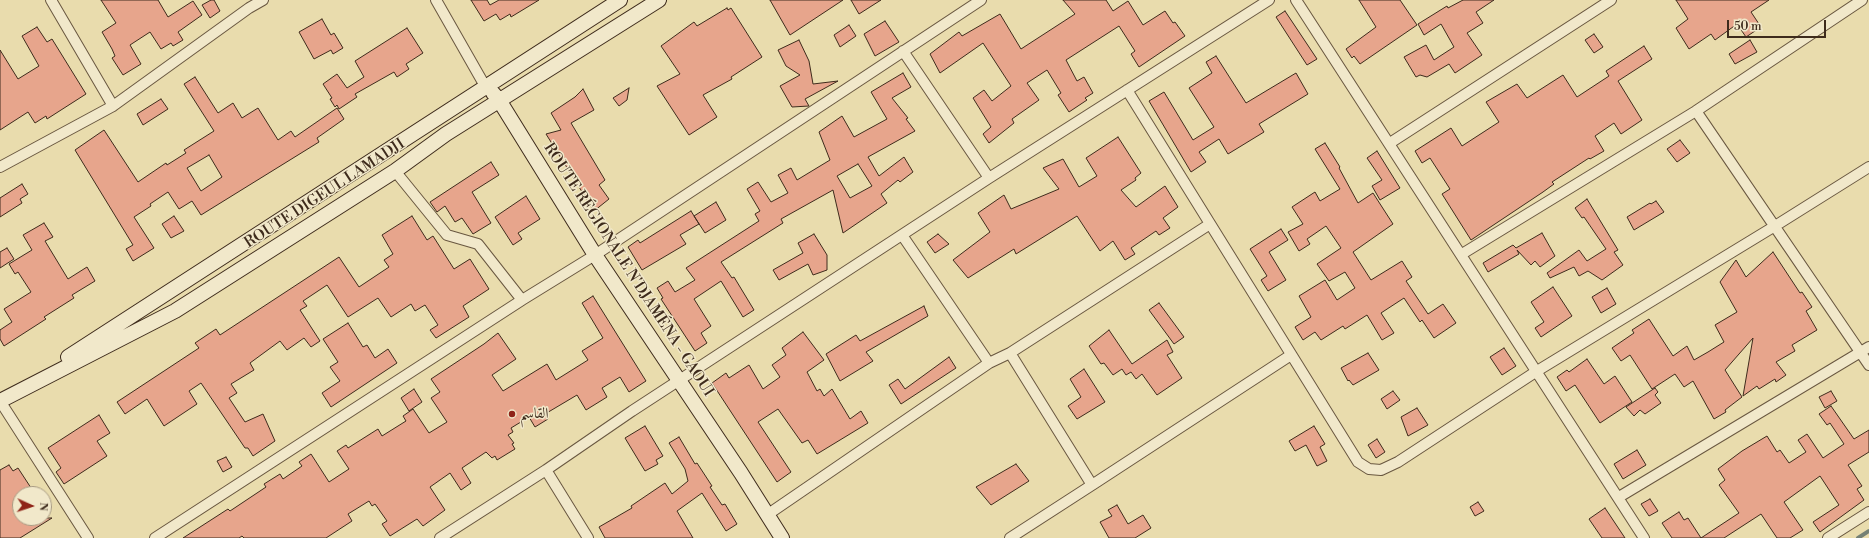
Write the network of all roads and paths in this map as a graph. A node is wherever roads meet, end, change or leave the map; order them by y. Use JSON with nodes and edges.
{"nodes":[{"id":1,"x":51,"y":0,"type":"edge"},
{"id":2,"x":263,"y":0,"type":"edge"},
{"id":3,"x":436,"y":0,"type":"edge"},
{"id":4,"x":620,"y":0,"type":"edge"},
{"id":5,"x":659,"y":0,"type":"edge"},
{"id":6,"x":981,"y":0,"type":"edge"},
{"id":7,"x":1269,"y":0,"type":"edge"},
{"id":8,"x":1296,"y":0,"type":"edge"},
{"id":9,"x":1610,"y":0,"type":"edge"},
{"id":10,"x":1862,"y":0,"type":"edge"},
{"id":11,"x":246,"y":4,"type":"edge"},
{"id":12,"x":903,"y":51,"type":"junction"},
{"id":13,"x":485,"y":86,"type":"junction"},
{"id":14,"x":1127,"y":90,"type":"junction"},
{"id":15,"x":499,"y":100,"type":"junction"},
{"id":16,"x":113,"y":106,"type":"junction"},
{"id":17,"x":1696,"y":111,"type":"junction"},
{"id":18,"x":1390,"y":143,"type":"junction"},
{"id":19,"x":0,"y":167,"type":"edge"},
{"id":20,"x":1869,"y":167,"type":"edge"},
{"id":21,"x":395,"y":170,"type":"junction"},
{"id":22,"x":989,"y":178,"type":"junction"},
{"id":23,"x":1210,"y":224,"type":"junction"},
{"id":24,"x":1775,"y":226,"type":"junction"},
{"id":25,"x":902,"y":235,"type":"junction"},
{"id":26,"x":1462,"y":254,"type":"junction"},
{"id":27,"x":595,"y":255,"type":"junction"},
{"id":28,"x":522,"y":300,"type":"junction"},
{"id":29,"x":1865,"y":350,"type":"edge"},
{"id":30,"x":1010,"y":353,"type":"junction"},
{"id":31,"x":1291,"y":355,"type":"junction"},
{"id":32,"x":989,"y":363,"type":"junction"},
{"id":33,"x":1869,"y":365,"type":"edge"},
{"id":34,"x":1537,"y":371,"type":"junction"},
{"id":35,"x":679,"y":380,"type":"junction"},
{"id":36,"x":0,"y":401,"type":"edge"},
{"id":37,"x":546,"y":470,"type":"junction"},
{"id":38,"x":1092,"y":485,"type":"junction"},
{"id":39,"x":1619,"y":497,"type":"junction"},
{"id":40,"x":1869,"y":512,"type":"edge"},
{"id":41,"x":767,"y":515,"type":"junction"},
{"id":42,"x":88,"y":538,"type":"edge"},
{"id":43,"x":155,"y":538,"type":"edge"},
{"id":44,"x":440,"y":538,"type":"edge"},
{"id":45,"x":588,"y":538,"type":"edge"},
{"id":46,"x":782,"y":538,"type":"edge"},
{"id":47,"x":1010,"y":538,"type":"edge"},
{"id":48,"x":1644,"y":538,"type":"edge"},
{"id":49,"x":1828,"y":538,"type":"edge"}],
"edges":[{"from":1,"to":16,"type":"street"},
{"from":2,"to":11,"type":"street"},
{"from":3,"to":13,"type":"street","name":"ROUTE RÉGIONALE N'DJAMÉNA - GAOUI"},
{"from":4,"to":13,"type":"main road","name":"ROUTE DIGEUL LAMADJI"},
{"from":5,"to":15,"type":"main road","name":"ROUTE DIGEUL LAMADJI"},
{"from":6,"to":12,"type":"street"},
{"from":7,"to":14,"type":"street"},
{"from":8,"to":18,"type":"street"},
{"from":9,"to":18,"type":"street"},
{"from":10,"to":17,"type":"street"},
{"from":11,"to":16,"type":"street"},
{"from":12,"to":22,"type":"street"},
{"from":12,"to":27,"type":"street"},
{"from":13,"to":15,"type":"main road","name":"ROUTE RÉGIONALE N'DJAMÉNA - GAOUI"},
{"from":13,"to":36,"type":"main road","name":"ROUTE DIGEUL LAMADJI"},
{"from":14,"to":22,"type":"street"},
{"from":14,"to":23,"type":"street"},
{"from":15,"to":21,"type":"main road","name":"ROUTE DIGEUL LAMADJI"},
{"from":15,"to":27,"type":"main road","name":"ROUTE RÉGIONALE N'DJAMÉNA - GAOUI"},
{"from":16,"to":19,"type":"street"},
{"from":17,"to":24,"type":"street"},
{"from":17,"to":26,"type":"street"},
{"from":18,"to":26,"type":"street"},
{"from":20,"to":24,"type":"street"},
{"from":21,"to":28,"type":"street"},
{"from":21,"to":36,"type":"main road","name":"ROUTE DIGEUL LAMADJI"},
{"from":22,"to":25,"type":"street"},
{"from":23,"to":30,"type":"street"},
{"from":23,"to":31,"type":"street"},
{"from":24,"to":29,"type":"street"},
{"from":24,"to":34,"type":"street"},
{"from":25,"to":32,"type":"street"},
{"from":25,"to":35,"type":"street"},
{"from":26,"to":34,"type":"street"},
{"from":27,"to":28,"type":"street"},
{"from":27,"to":35,"type":"main road","name":"ROUTE RÉGIONALE N'DJAMÉNA - GAOUI"},
{"from":28,"to":43,"type":"street"},
{"from":29,"to":33,"type":"street"},
{"from":29,"to":39,"type":"street"},
{"from":30,"to":32,"type":"street"},
{"from":30,"to":38,"type":"street"},
{"from":31,"to":34,"type":"street"},
{"from":31,"to":38,"type":"street"},
{"from":32,"to":41,"type":"street"},
{"from":34,"to":39,"type":"street"},
{"from":35,"to":37,"type":"street"},
{"from":35,"to":41,"type":"main road","name":"ROUTE RÉGIONALE N'DJAMÉNA - GAOUI"},
{"from":36,"to":42,"type":"street"},
{"from":37,"to":44,"type":"street"},
{"from":37,"to":45,"type":"street"},
{"from":38,"to":47,"type":"street"},
{"from":39,"to":48,"type":"street"},
{"from":40,"to":49,"type":"street"},
{"from":41,"to":46,"type":"main road","name":"ROUTE RÉGIONALE N'DJAMÉNA - GAOUI"}]}
